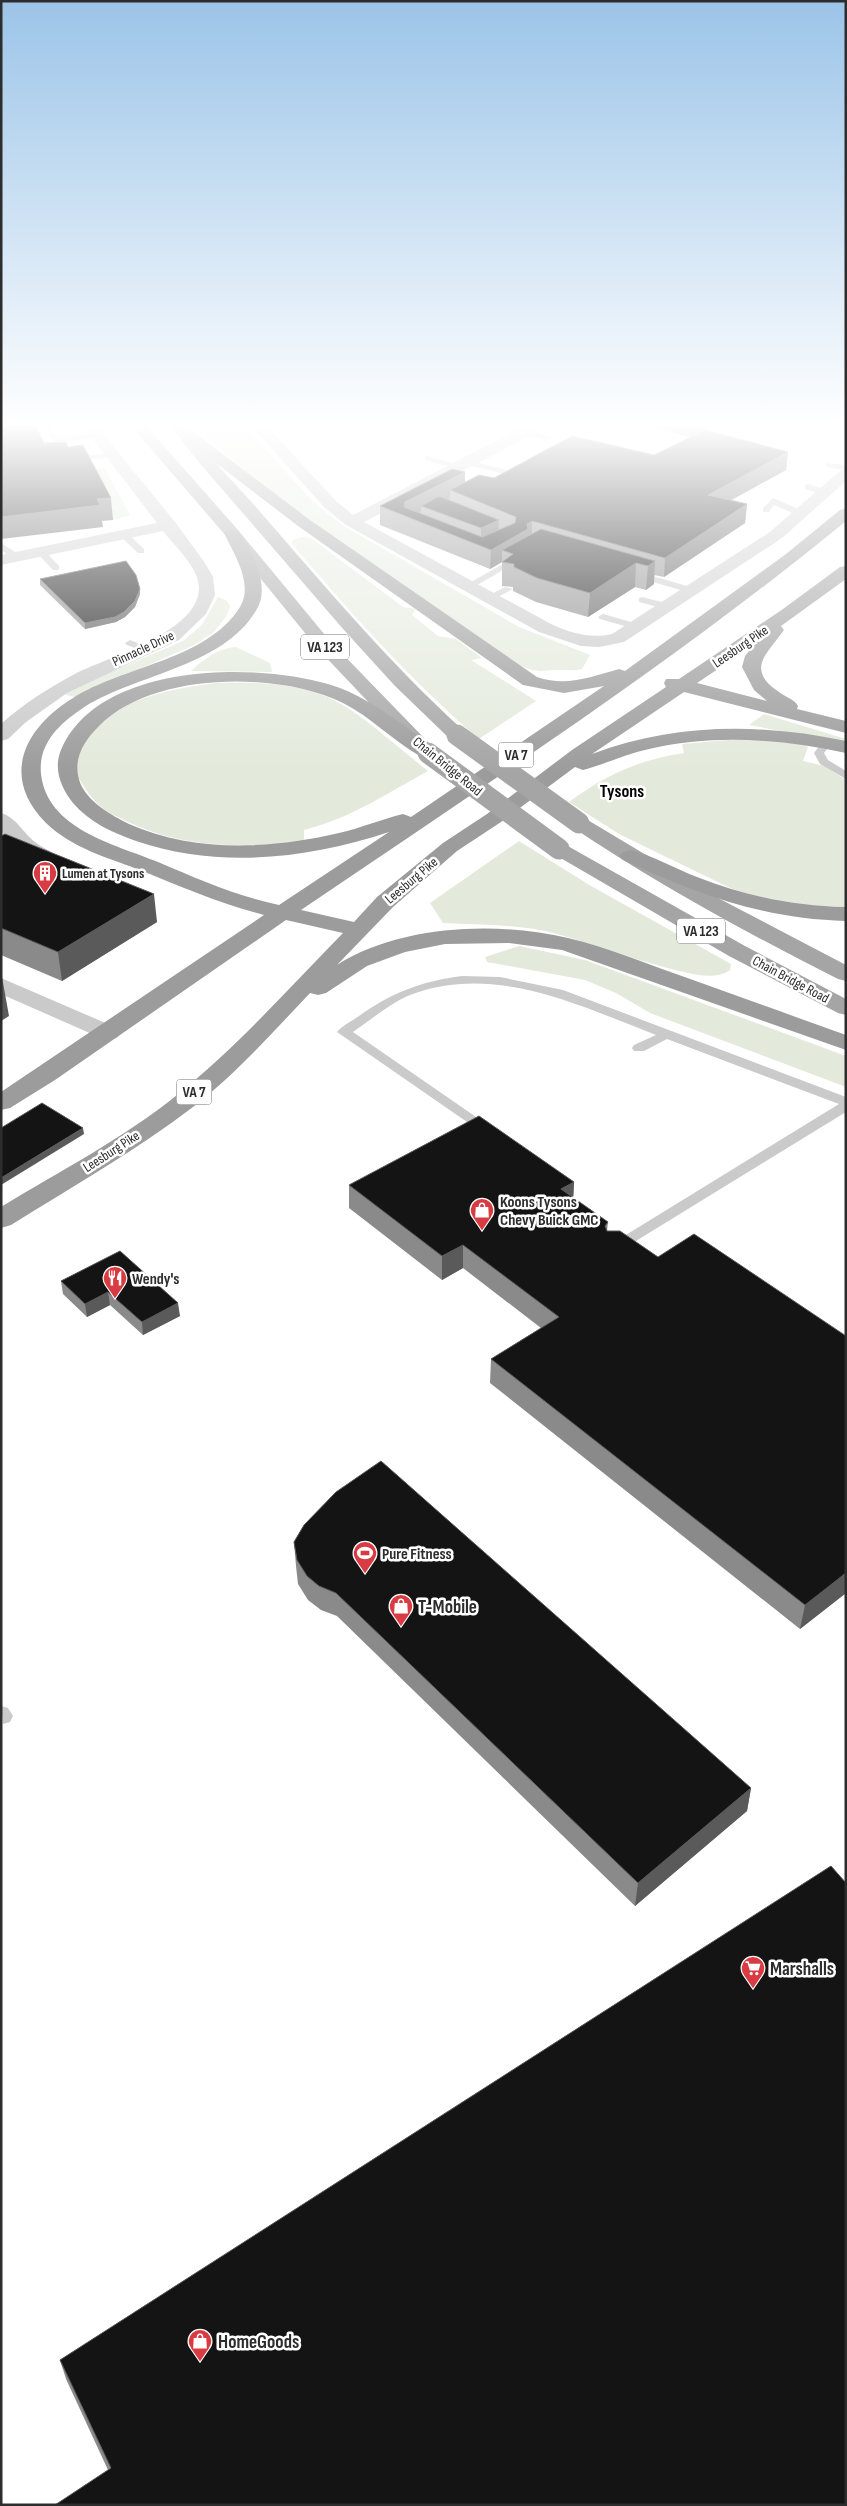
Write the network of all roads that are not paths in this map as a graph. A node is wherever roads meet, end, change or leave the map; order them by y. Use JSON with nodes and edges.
{"nodes":[{"id":1,"x":106,"y":538,"type":"edge"},
{"id":2,"x":128,"y":538,"type":"edge"},
{"id":3,"x":177,"y":538,"type":"edge"},
{"id":4,"x":234,"y":538,"type":"edge"},
{"id":5,"x":236,"y":538,"type":"edge"},
{"id":6,"x":274,"y":538,"type":"edge"},
{"id":7,"x":327,"y":538,"type":"edge"},
{"id":8,"x":381,"y":538,"type":"edge"},
{"id":9,"x":771,"y":538,"type":"edge"},
{"id":10,"x":814,"y":538,"type":"edge"},
{"id":11,"x":1,"y":546,"type":"edge"},
{"id":12,"x":754,"y":549,"type":"junction"},
{"id":13,"x":140,"y":551,"type":"dead end"},
{"id":14,"x":41,"y":552,"type":"junction"},
{"id":15,"x":532,"y":552,"type":"edge"},
{"id":16,"x":9,"y":558,"type":"edge"},
{"id":17,"x":56,"y":568,"type":"dead end"},
{"id":18,"x":624,"y":571,"type":"edge"},
{"id":19,"x":846,"y":571,"type":"edge"},
{"id":20,"x":761,"y":580,"type":"junction"},
{"id":21,"x":469,"y":586,"type":"junction"},
{"id":22,"x":508,"y":589,"type":"edge"},
{"id":23,"x":691,"y":590,"type":"junction"},
{"id":24,"x":489,"y":598,"type":"junction"},
{"id":25,"x":642,"y":600,"type":"dead end"},
{"id":26,"x":666,"y":606,"type":"junction"},
{"id":27,"x":789,"y":613,"type":"junction"},
{"id":28,"x":603,"y":616,"type":"edge"},
{"id":29,"x":635,"y":626,"type":"junction"},
{"id":30,"x":649,"y":677,"type":"junction"},
{"id":31,"x":684,"y":684,"type":"junction"},
{"id":32,"x":842,"y":727,"type":"edge"},
{"id":33,"x":1,"y":735,"type":"edge"},
{"id":34,"x":827,"y":743,"type":"junction"},
{"id":35,"x":846,"y":747,"type":"edge"},
{"id":36,"x":428,"y":753,"type":"junction"},
{"id":37,"x":846,"y":776,"type":"edge"},
{"id":38,"x":540,"y":782,"type":"junction"},
{"id":39,"x":444,"y":804,"type":"junction"},
{"id":40,"x":1,"y":819,"type":"edge"},
{"id":41,"x":10,"y":843,"type":"edge"},
{"id":42,"x":630,"y":856,"type":"junction"},
{"id":43,"x":67,"y":870,"type":"edge"},
{"id":44,"x":284,"y":912,"type":"junction"},
{"id":45,"x":846,"y":914,"type":"edge"},
{"id":46,"x":357,"y":929,"type":"junction"},
{"id":47,"x":846,"y":974,"type":"edge"},
{"id":48,"x":1,"y":985,"type":"edge"},
{"id":49,"x":846,"y":1008,"type":"edge"},
{"id":50,"x":281,"y":1012,"type":"junction"},
{"id":51,"x":108,"y":1033,"type":"junction"},
{"id":52,"x":664,"y":1034,"type":"junction"},
{"id":53,"x":846,"y":1043,"type":"edge"},
{"id":54,"x":639,"y":1048,"type":"dead end"},
{"id":55,"x":1,"y":1103,"type":"edge"},
{"id":56,"x":846,"y":1104,"type":"edge"},
{"id":57,"x":485,"y":1128,"type":"edge"},
{"id":58,"x":1,"y":1219,"type":"edge"},
{"id":59,"x":612,"y":1250,"type":"edge"}],
"edges":[{"from":1,"to":14,"type":"street"},
{"from":2,"to":13,"type":"lane"},
{"from":3,"to":33,"type":"street","name":"Pinnacle Drive"},
{"from":4,"to":44,"type":"highway"},
{"from":5,"to":36,"type":"main road","name":"Chain Bridge Road","number":"VA 123"},
{"from":6,"to":42,"type":"main road","name":"Chain Bridge Road","number":"VA 123","bridge":true},
{"from":7,"to":30,"type":"highway"},
{"from":8,"to":21,"type":"street"},
{"from":9,"to":12,"type":"street"},
{"from":10,"to":20,"type":"highway"},
{"from":11,"to":16,"type":"lane"},
{"from":12,"to":20,"type":"street"},
{"from":12,"to":23,"type":"street"},
{"from":14,"to":16,"type":"street"},
{"from":14,"to":17,"type":"lane"},
{"from":15,"to":21,"type":"lane"},
{"from":18,"to":23,"type":"lane"},
{"from":19,"to":27,"type":"highway","name":"Leesburg Pike","number":"VA 7"},
{"from":20,"to":30,"type":"highway"},
{"from":21,"to":24,"type":"street"},
{"from":22,"to":24,"type":"lane"},
{"from":23,"to":26,"type":"street"},
{"from":24,"to":29,"type":"street"},
{"from":25,"to":26,"type":"lane"},
{"from":26,"to":29,"type":"street"},
{"from":27,"to":31,"type":"highway","name":"Leesburg Pike","number":"VA 7"},
{"from":27,"to":32,"type":"highway"},
{"from":28,"to":29,"type":"lane"},
{"from":30,"to":31,"type":"highway"},
{"from":30,"to":39,"type":"highway","number":"VA 7"},
{"from":31,"to":32,"type":"highway"},
{"from":31,"to":38,"type":"highway","name":"Leesburg Pike","number":"VA 7"},
{"from":34,"to":35,"type":"highway"},
{"from":34,"to":37,"type":"lane"},
{"from":34,"to":38,"type":"highway"},
{"from":36,"to":39,"type":"highway"},
{"from":36,"to":49,"type":"main road","name":"Chain Bridge Road","number":"VA 123","bridge":true},
{"from":38,"to":46,"type":"highway","name":"Leesburg Pike","number":"VA 7"},
{"from":39,"to":44,"type":"highway","number":"VA 7"},
{"from":40,"to":41,"type":"street"},
{"from":41,"to":43,"type":"street"},
{"from":42,"to":45,"type":"highway"},
{"from":42,"to":47,"type":"main road","name":"Chain Bridge Road","number":"VA 123"},
{"from":44,"to":46,"type":"highway"},
{"from":44,"to":51,"type":"highway","number":"VA 7"},
{"from":46,"to":50,"type":"highway","name":"Leesburg Pike","number":"VA 7"},
{"from":48,"to":51,"type":"street"},
{"from":50,"to":53,"type":"highway"},
{"from":50,"to":58,"type":"highway","name":"Leesburg Pike","number":"VA 7"},
{"from":51,"to":55,"type":"highway","number":"VA 7"},
{"from":52,"to":54,"type":"lane"},
{"from":52,"to":56,"type":"lane"},
{"from":52,"to":57,"type":"lane"},
{"from":56,"to":59,"type":"lane"}]}
